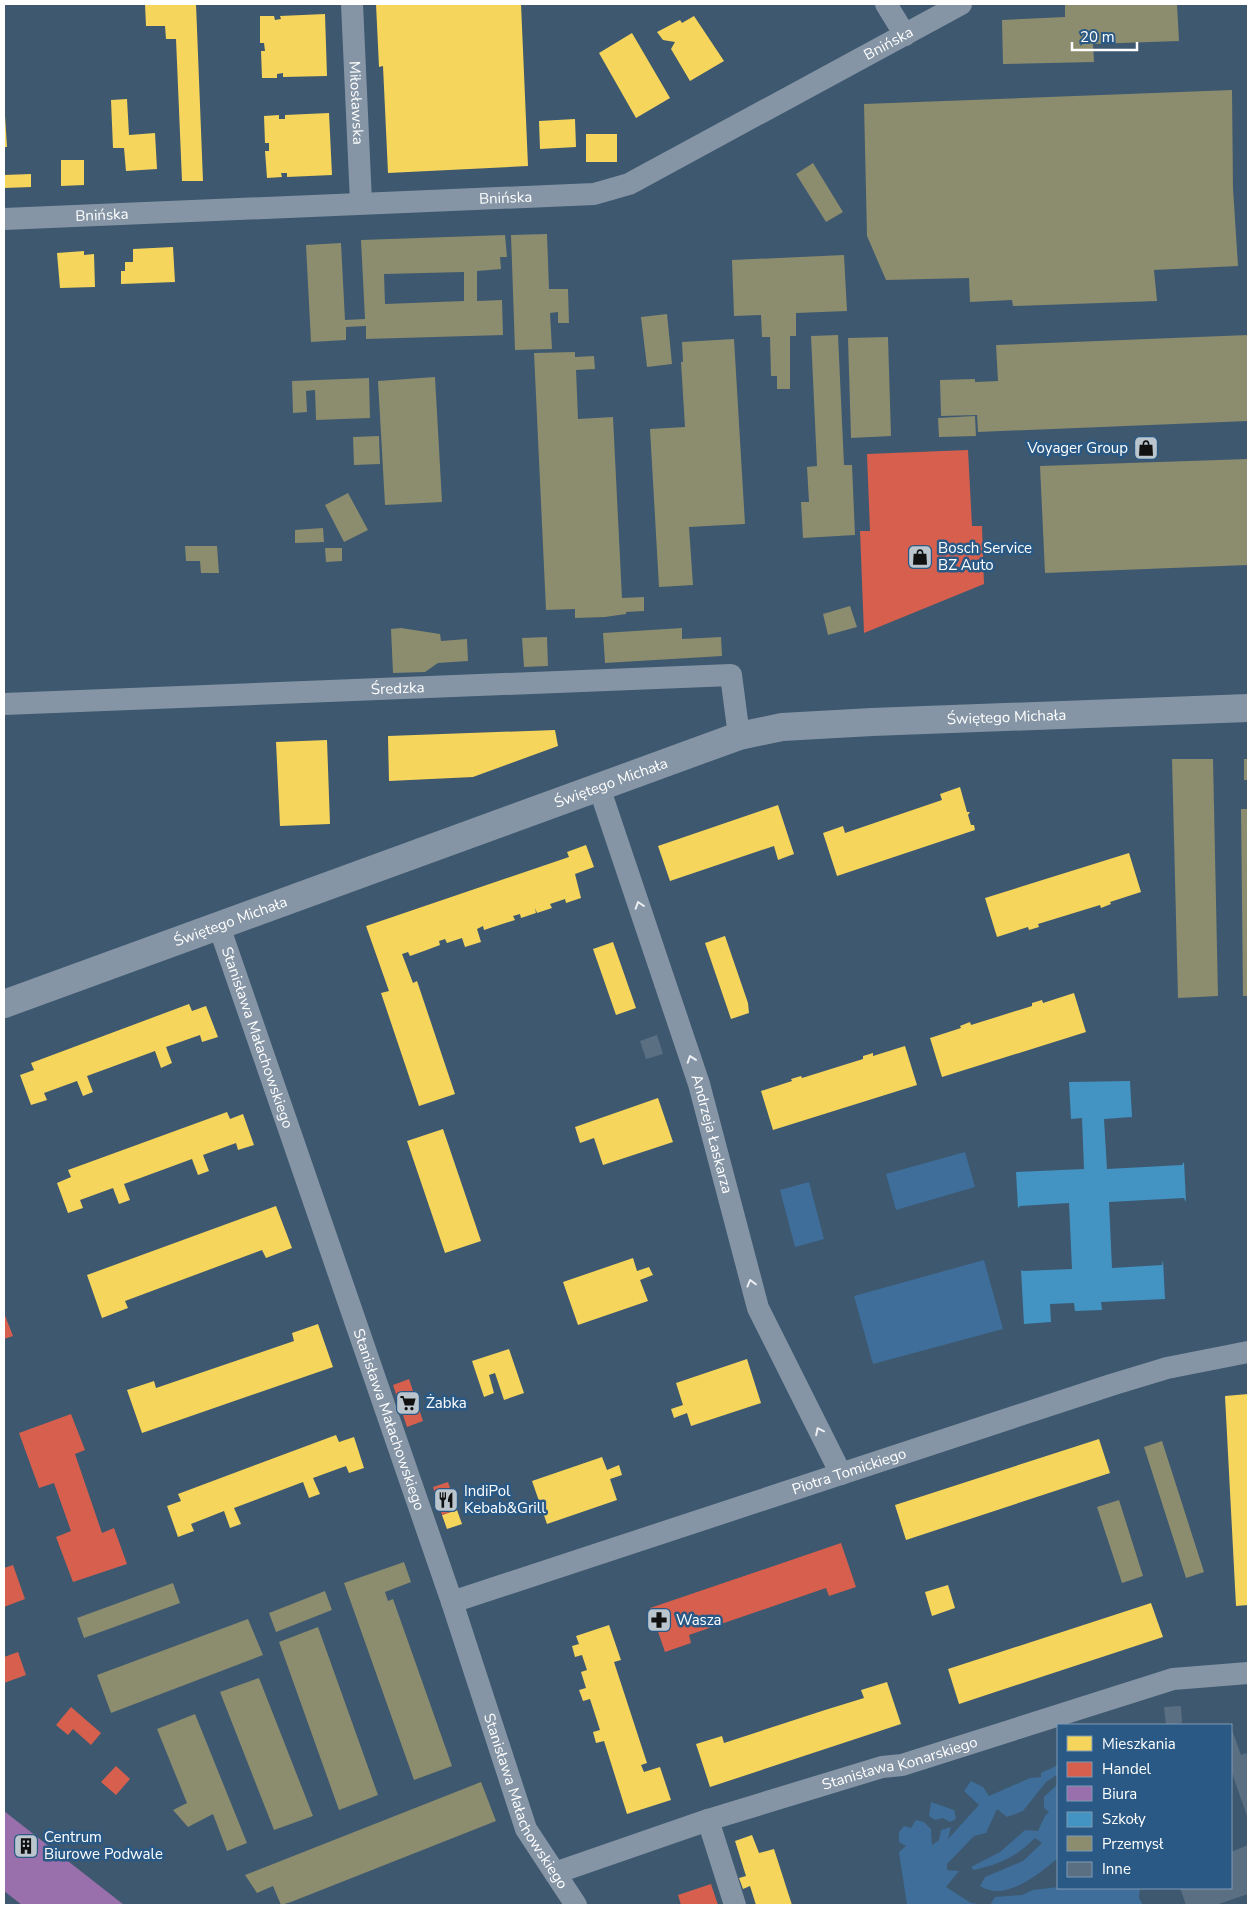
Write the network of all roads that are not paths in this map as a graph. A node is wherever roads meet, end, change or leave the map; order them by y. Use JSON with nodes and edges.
{"nodes":[{"id":1,"x":352,"y":4,"type":"edge"},
{"id":2,"x":886,"y":4,"type":"edge"},
{"id":3,"x":961,"y":4,"type":"edge"},
{"id":4,"x":905,"y":35,"type":"junction"},
{"id":5,"x":361,"y":202,"type":"junction"},
{"id":6,"x":4,"y":219,"type":"edge"},
{"id":7,"x":4,"y":704,"type":"edge"},
{"id":8,"x":1248,"y":708,"type":"edge"},
{"id":9,"x":739,"y":736,"type":"junction"},
{"id":10,"x":599,"y":786,"type":"junction"},
{"id":11,"x":219,"y":926,"type":"junction"},
{"id":12,"x":4,"y":1004,"type":"edge"},
{"id":13,"x":1248,"y":1352,"type":"edge"},
{"id":14,"x":841,"y":1474,"type":"junction"},
{"id":15,"x":452,"y":1602,"type":"junction"},
{"id":16,"x":1248,"y":1673,"type":"edge"},
{"id":17,"x":708,"y":1820,"type":"junction"},
{"id":18,"x":555,"y":1873,"type":"junction"},
{"id":19,"x":576,"y":1905,"type":"edge"},
{"id":20,"x":736,"y":1905,"type":"edge"}],
"edges":[{"from":1,"to":5,"type":"street","name":"Miłosławska"},
{"from":2,"to":4,"type":"street"},
{"from":3,"to":4,"type":"street","name":"Bnińska"},
{"from":4,"to":5,"type":"street","name":"Bnińska"},
{"from":5,"to":6,"type":"street","name":"Bnińska"},
{"from":7,"to":9,"type":"street","name":"Średzka"},
{"from":8,"to":9,"type":"street","name":"Świętego Michała"},
{"from":9,"to":10,"type":"street","name":"Świętego Michała"},
{"from":10,"to":11,"type":"street","name":"Świętego Michała"},
{"from":14,"to":10,"type":"street","name":"Andrzeja Łaskarza","one_way":true},
{"from":11,"to":12,"type":"street","name":"Świętego Michała"},
{"from":11,"to":15,"type":"street","name":"Stanisława Małachowskiego"},
{"from":13,"to":14,"type":"street","name":"Piotra Tomickiego"},
{"from":14,"to":15,"type":"street","name":"Piotra Tomickiego"},
{"from":15,"to":18,"type":"street","name":"Stanisława Małachowskiego"},
{"from":16,"to":17,"type":"street","name":"Stanisława Konarskiego"},
{"from":17,"to":18,"type":"street","name":"Stanisława Konarskiego"},
{"from":17,"to":20,"type":"street"},
{"from":18,"to":19,"type":"street","name":"Stanisława Małachowskiego"}]}
